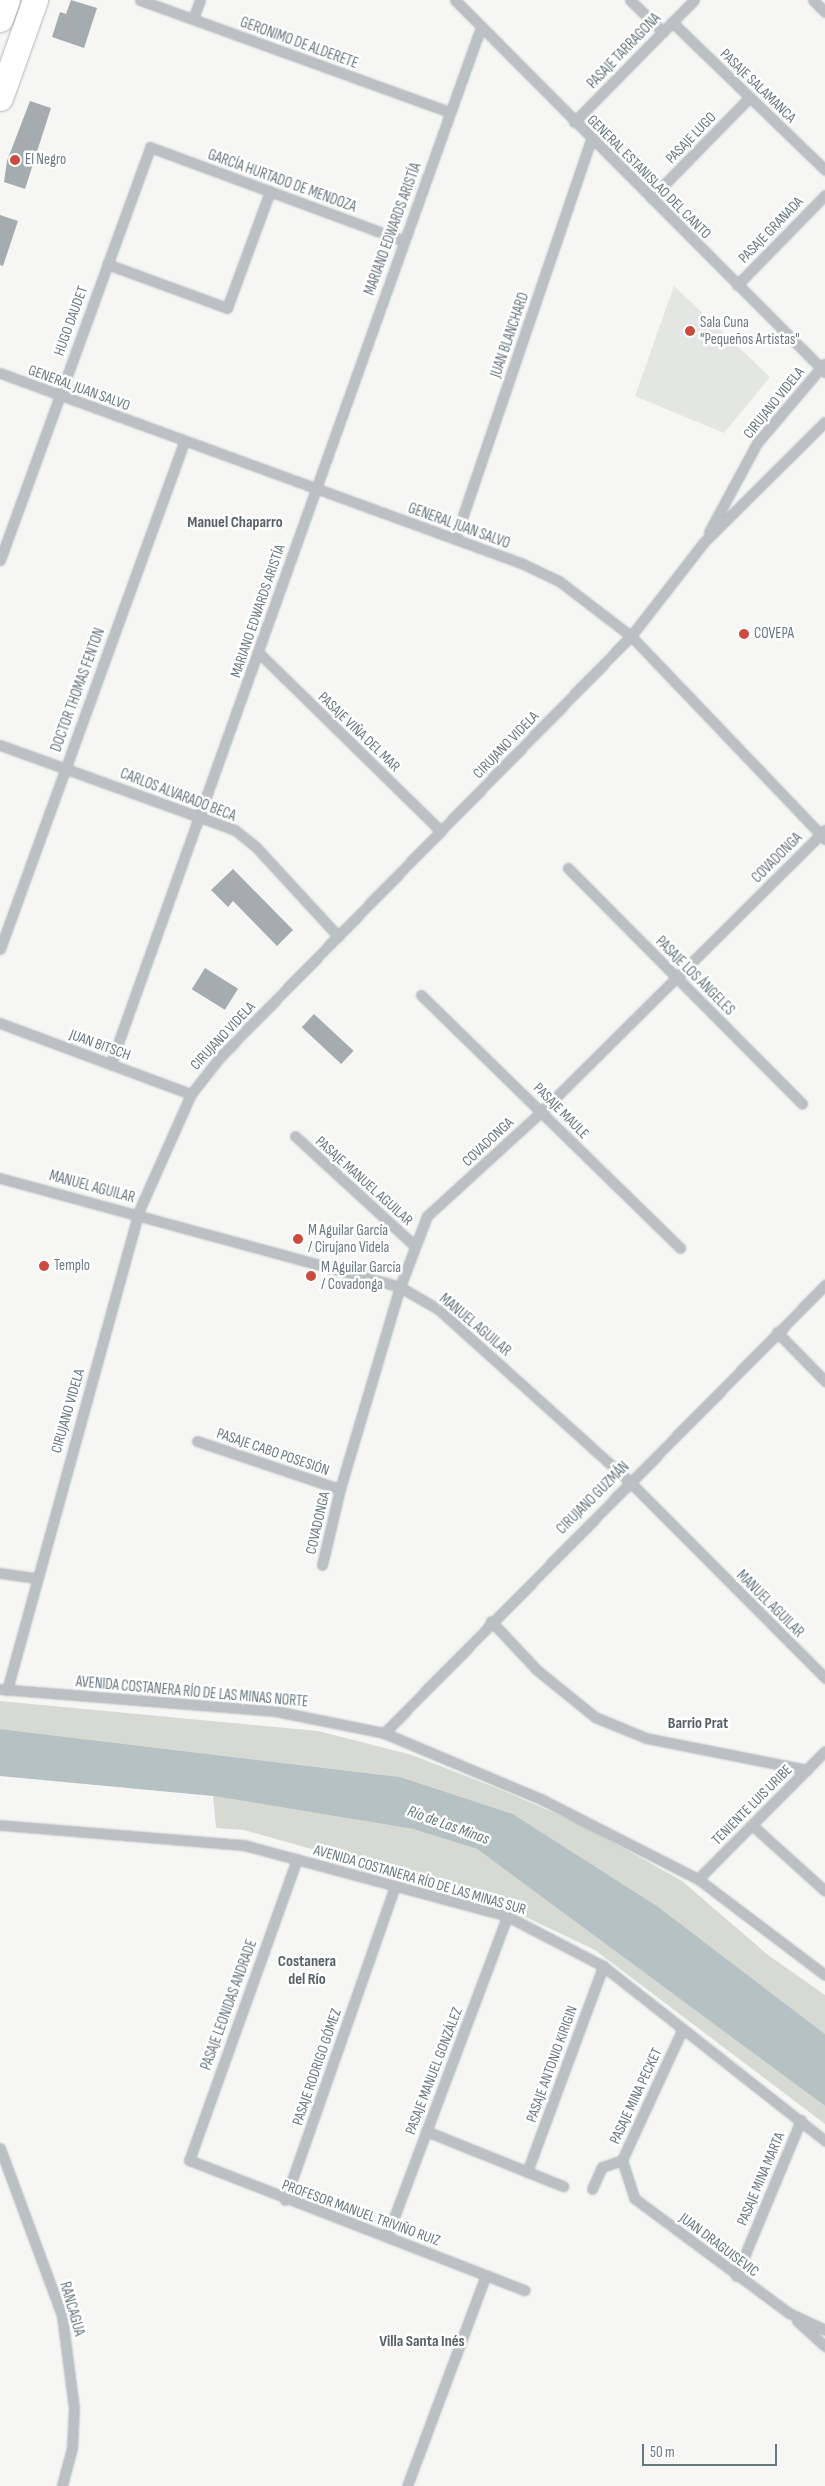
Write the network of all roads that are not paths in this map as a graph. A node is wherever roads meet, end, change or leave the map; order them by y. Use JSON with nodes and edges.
{"nodes":[{"id":1,"x":7,"y":0,"type":"edge"},
{"id":2,"x":35,"y":0,"type":"edge"},
{"id":3,"x":140,"y":0,"type":"edge"},
{"id":4,"x":200,"y":0,"type":"edge"},
{"id":5,"x":455,"y":0,"type":"edge"},
{"id":6,"x":630,"y":0,"type":"edge"},
{"id":7,"x":694,"y":0,"type":"edge"},
{"id":8,"x":813,"y":0,"type":"edge"},
{"id":9,"x":825,"y":12,"type":"edge"},
{"id":10,"x":0,"y":18,"type":"edge"},
{"id":11,"x":193,"y":19,"type":"junction"},
{"id":12,"x":672,"y":22,"type":"junction"},
{"id":13,"x":481,"y":27,"type":"junction"},
{"id":14,"x":663,"y":32,"type":"junction"},
{"id":15,"x":750,"y":97,"type":"junction"},
{"id":16,"x":0,"y":98,"type":"edge"},
{"id":17,"x":450,"y":112,"type":"junction"},
{"id":18,"x":574,"y":122,"type":"junction"},
{"id":19,"x":590,"y":140,"type":"junction"},
{"id":20,"x":150,"y":147,"type":"joint"},
{"id":21,"x":825,"y":170,"type":"edge"},
{"id":22,"x":270,"y":192,"type":"junction"},
{"id":23,"x":825,"y":195,"type":"edge"},
{"id":24,"x":651,"y":198,"type":"junction"},
{"id":25,"x":404,"y":241,"type":"junction"},
{"id":26,"x":107,"y":264,"type":"junction"},
{"id":27,"x":737,"y":285,"type":"junction"},
{"id":28,"x":824,"y":367,"type":"edge"},
{"id":29,"x":0,"y":373,"type":"edge"},
{"id":30,"x":58,"y":395,"type":"junction"},
{"id":31,"x":825,"y":422,"type":"edge"},
{"id":32,"x":184,"y":442,"type":"junction"},
{"id":33,"x":314,"y":490,"type":"junction"},
{"id":34,"x":455,"y":539,"type":"junction"},
{"id":35,"x":704,"y":542,"type":"junction"},
{"id":36,"x":0,"y":560,"type":"edge"},
{"id":37,"x":630,"y":636,"type":"junction"},
{"id":38,"x":258,"y":652,"type":"junction"},
{"id":39,"x":0,"y":745,"type":"edge"},
{"id":40,"x":64,"y":767,"type":"junction"},
{"id":41,"x":200,"y":816,"type":"junction"},
{"id":42,"x":441,"y":831,"type":"junction"},
{"id":43,"x":823,"y":834,"type":"edge"},
{"id":44,"x":568,"y":868,"type":"dead end"},
{"id":45,"x":338,"y":936,"type":"junction"},
{"id":46,"x":0,"y":949,"type":"edge"},
{"id":47,"x":676,"y":977,"type":"junction"},
{"id":48,"x":421,"y":995,"type":"dead end"},
{"id":49,"x":0,"y":1023,"type":"edge"},
{"id":50,"x":111,"y":1063,"type":"junction"},
{"id":51,"x":191,"y":1094,"type":"junction"},
{"id":52,"x":802,"y":1104,"type":"dead end"},
{"id":53,"x":542,"y":1111,"type":"junction"},
{"id":54,"x":295,"y":1136,"type":"dead end"},
{"id":55,"x":0,"y":1178,"type":"edge"},
{"id":56,"x":138,"y":1214,"type":"junction"},
{"id":57,"x":415,"y":1246,"type":"junction"},
{"id":58,"x":680,"y":1248,"type":"dead end"},
{"id":59,"x":825,"y":1285,"type":"edge"},
{"id":60,"x":400,"y":1287,"type":"junction"},
{"id":61,"x":777,"y":1332,"type":"junction"},
{"id":62,"x":825,"y":1381,"type":"edge"},
{"id":63,"x":197,"y":1441,"type":"dead end"},
{"id":64,"x":629,"y":1482,"type":"junction"},
{"id":65,"x":340,"y":1489,"type":"junction"},
{"id":66,"x":322,"y":1565,"type":"dead end"},
{"id":67,"x":0,"y":1572,"type":"edge"},
{"id":68,"x":36,"y":1578,"type":"junction"},
{"id":69,"x":491,"y":1621,"type":"junction"},
{"id":70,"x":825,"y":1678,"type":"edge"},
{"id":71,"x":3,"y":1689,"type":"edge"},
{"id":72,"x":384,"y":1733,"type":"junction"},
{"id":73,"x":825,"y":1751,"type":"edge"},
{"id":74,"x":807,"y":1770,"type":"junction"},
{"id":75,"x":0,"y":1825,"type":"edge"},
{"id":76,"x":752,"y":1825,"type":"junction"},
{"id":77,"x":297,"y":1859,"type":"junction"},
{"id":78,"x":698,"y":1879,"type":"junction"},
{"id":79,"x":395,"y":1886,"type":"junction"},
{"id":80,"x":825,"y":1891,"type":"edge"},
{"id":81,"x":507,"y":1916,"type":"junction"},
{"id":82,"x":603,"y":1966,"type":"junction"},
{"id":83,"x":825,"y":1975,"type":"edge"},
{"id":84,"x":682,"y":2030,"type":"junction"},
{"id":85,"x":801,"y":2120,"type":"junction"},
{"id":86,"x":426,"y":2131,"type":"junction"},
{"id":87,"x":825,"y":2141,"type":"edge"},
{"id":88,"x":0,"y":2148,"type":"edge"},
{"id":89,"x":189,"y":2160,"type":"joint"},
{"id":90,"x":622,"y":2160,"type":"junction"},
{"id":91,"x":528,"y":2172,"type":"junction"},
{"id":92,"x":563,"y":2186,"type":"dead end"},
{"id":93,"x":592,"y":2189,"type":"dead end"},
{"id":94,"x":285,"y":2200,"type":"junction"},
{"id":95,"x":387,"y":2236,"type":"junction"},
{"id":96,"x":486,"y":2275,"type":"junction"},
{"id":97,"x":736,"y":2276,"type":"junction"},
{"id":98,"x":525,"y":2290,"type":"dead end"},
{"id":99,"x":789,"y":2313,"type":"junction"},
{"id":100,"x":825,"y":2330,"type":"edge"},
{"id":101,"x":825,"y":2346,"type":"edge"},
{"id":102,"x":62,"y":2486,"type":"edge"},
{"id":103,"x":407,"y":2486,"type":"edge"}],
"edges":[{"from":1,"to":10,"type":"main road"},
{"from":2,"to":16,"type":"main road"},
{"from":3,"to":11,"type":"street","name":"GERONIMO DE ALDERETE"},
{"from":4,"to":11,"type":"street"},
{"from":5,"to":13,"type":"street","name":"GENERAL ESTANISLAO DEL CANTO"},
{"from":6,"to":14,"type":"street"},
{"from":7,"to":12,"type":"street","name":"PASAJE TARRAGONA"},
{"from":8,"to":9,"type":"street"},
{"from":11,"to":17,"type":"street","name":"GERONIMO DE ALDERETE"},
{"from":12,"to":14,"type":"street","name":"PASAJE TARRAGONA"},
{"from":12,"to":15,"type":"street","name":"PASAJE SALAMANCA"},
{"from":13,"to":17,"type":"street","name":"MARIANO EDWARDS ARISTÍA"},
{"from":13,"to":18,"type":"street","name":"GENERAL ESTANISLAO DEL CANTO"},
{"from":14,"to":18,"type":"street","name":"PASAJE TARRAGONA"},
{"from":15,"to":21,"type":"street","name":"PASAJE SALAMANCA"},
{"from":15,"to":24,"type":"street","name":"PASAJE LUGO"},
{"from":17,"to":25,"type":"street","name":"MARIANO EDWARDS ARISTÍA"},
{"from":18,"to":19,"type":"street","name":"GENERAL ESTANISLAO DEL CANTO"},
{"from":19,"to":24,"type":"street","name":"GENERAL ESTANISLAO DEL CANTO"},
{"from":19,"to":34,"type":"street","name":"JUAN BLANCHARD"},
{"from":20,"to":22,"type":"street","name":"GARCÍA HURTADO DE MENDOZA"},
{"from":20,"to":26,"type":"street","name":"HUGO DAUDET"},
{"from":22,"to":25,"type":"street","name":"GARCÍA HURTADO DE MENDOZA"},
{"from":22,"to":26,"type":"street"},
{"from":23,"to":27,"type":"street","name":"PASAJE GRANADA"},
{"from":24,"to":27,"type":"street","name":"GENERAL ESTANISLAO DEL CANTO"},
{"from":25,"to":33,"type":"street","name":"MARIANO EDWARDS ARISTÍA"},
{"from":26,"to":30,"type":"street","name":"HUGO DAUDET"},
{"from":27,"to":28,"type":"street","name":"GENERAL ESTANISLAO DEL CANTO"},
{"from":28,"to":35,"type":"street","name":"CIRUJANO VIDELA"},
{"from":29,"to":30,"type":"street","name":"GENERAL JUAN SALVO"},
{"from":30,"to":32,"type":"street","name":"GENERAL JUAN SALVO"},
{"from":30,"to":36,"type":"street","name":"HUGO DAUDET"},
{"from":31,"to":35,"type":"street","name":"CIRUJANO VIDELA"},
{"from":32,"to":33,"type":"street","name":"GENERAL JUAN SALVO"},
{"from":32,"to":40,"type":"street","name":"DOCTOR THOMAS FENTON"},
{"from":33,"to":34,"type":"street","name":"GENERAL JUAN SALVO"},
{"from":33,"to":38,"type":"street","name":"MARIANO EDWARDS ARISTÍA"},
{"from":34,"to":37,"type":"street","name":"GENERAL JUAN SALVO"},
{"from":35,"to":37,"type":"street","name":"CIRUJANO VIDELA"},
{"from":37,"to":42,"type":"street","name":"CIRUJANO VIDELA"},
{"from":37,"to":43,"type":"street","name":"GENERAL JUAN SALVO"},
{"from":38,"to":41,"type":"street","name":"MARIANO EDWARDS ARISTÍA"},
{"from":38,"to":42,"type":"street","name":"PASAJE VIÑA DEL MAR"},
{"from":39,"to":40,"type":"street","name":"CARLOS ALVARADO BECA"},
{"from":40,"to":41,"type":"street","name":"CARLOS ALVARADO BECA"},
{"from":40,"to":46,"type":"street","name":"DOCTOR THOMAS FENTON"},
{"from":41,"to":45,"type":"street","name":"CARLOS ALVARADO BECA"},
{"from":41,"to":50,"type":"street","name":"MARIANO EDWARDS ARISTÍA"},
{"from":42,"to":45,"type":"street","name":"CIRUJANO VIDELA"},
{"from":43,"to":47,"type":"street","name":"COVADONGA"},
{"from":44,"to":47,"type":"street","name":"PASAJE LOS ÁNGELES"},
{"from":45,"to":51,"type":"street","name":"CIRUJANO VIDELA"},
{"from":47,"to":52,"type":"street","name":"PASAJE LOS ÁNGELES"},
{"from":47,"to":53,"type":"street","name":"COVADONGA"},
{"from":48,"to":53,"type":"street","name":"PASAJE MAULE"},
{"from":49,"to":50,"type":"street","name":"JUAN BITSCH"},
{"from":50,"to":51,"type":"street","name":"JUAN BITSCH"},
{"from":51,"to":56,"type":"street","name":"CIRUJANO VIDELA"},
{"from":53,"to":57,"type":"street","name":"COVADONGA"},
{"from":53,"to":58,"type":"street","name":"PASAJE MAULE"},
{"from":54,"to":57,"type":"street","name":"PASAJE MANUEL AGUILAR"},
{"from":55,"to":56,"type":"street","name":"MANUEL AGUILAR"},
{"from":56,"to":60,"type":"street","name":"MANUEL AGUILAR"},
{"from":56,"to":68,"type":"street","name":"CIRUJANO VIDELA"},
{"from":57,"to":60,"type":"street","name":"COVADONGA"},
{"from":59,"to":61,"type":"street","name":"CIRUJANO GUZMÁN"},
{"from":60,"to":64,"type":"street","name":"MANUEL AGUILAR"},
{"from":60,"to":65,"type":"street","name":"COVADONGA"},
{"from":61,"to":62,"type":"street"},
{"from":61,"to":64,"type":"street","name":"CIRUJANO GUZMÁN"},
{"from":63,"to":65,"type":"street","name":"PASAJE CABO POSESIÓN"},
{"from":64,"to":69,"type":"street","name":"CIRUJANO GUZMÁN"},
{"from":64,"to":70,"type":"street","name":"MANUEL AGUILAR"},
{"from":65,"to":66,"type":"street","name":"COVADONGA"},
{"from":67,"to":68,"type":"street"},
{"from":68,"to":71,"type":"street","name":"CIRUJANO VIDELA"},
{"from":69,"to":72,"type":"street","name":"CIRUJANO GUZMÁN"},
{"from":69,"to":74,"type":"street"},
{"from":71,"to":72,"type":"street","name":"AVENIDA COSTANERA RÍO DE LAS MINAS NORTE"},
{"from":72,"to":78,"type":"street","name":"AVENIDA COSTANERA RÍO DE LAS MINAS NORTE"},
{"from":73,"to":74,"type":"street","name":"TENIENTE LUIS URIBE"},
{"from":74,"to":76,"type":"street","name":"TENIENTE LUIS URIBE"},
{"from":75,"to":77,"type":"street","name":"AVENIDA COSTANERA RÍO DE LAS MINAS SUR"},
{"from":76,"to":78,"type":"street","name":"TENIENTE LUIS URIBE"},
{"from":76,"to":80,"type":"street"},
{"from":77,"to":79,"type":"street","name":"AVENIDA COSTANERA RÍO DE LAS MINAS SUR"},
{"from":77,"to":89,"type":"street","name":"PASAJE LEONIDAS ANDRADE"},
{"from":78,"to":83,"type":"street","name":"AVENIDA COSTANERA RÍO DE LAS MINAS NORTE"},
{"from":79,"to":81,"type":"street","name":"AVENIDA COSTANERA RÍO DE LAS MINAS SUR"},
{"from":79,"to":94,"type":"street","name":"PASAJE RODRIGO GÓMEZ"},
{"from":81,"to":82,"type":"street","name":"AVENIDA COSTANERA RÍO DE LAS MINAS SUR"},
{"from":81,"to":86,"type":"street","name":"PASAJE MANUEL GONZÁLEZ"},
{"from":82,"to":84,"type":"street","name":"AVENIDA COSTANERA RÍO DE LAS MINAS SUR"},
{"from":82,"to":91,"type":"street","name":"PASAJE ANTONIO KIRIGIN"},
{"from":84,"to":85,"type":"street","name":"AVENIDA COSTANERA RÍO DE LAS MINAS SUR"},
{"from":84,"to":90,"type":"street","name":"PASAJE MINA PECKET"},
{"from":85,"to":87,"type":"street","name":"AVENIDA COSTANERA RÍO DE LAS MINAS SUR"},
{"from":85,"to":97,"type":"street","name":"PASAJE MINA MARTA"},
{"from":86,"to":91,"type":"street"},
{"from":86,"to":95,"type":"street","name":"PASAJE MANUEL GONZÁLEZ"},
{"from":88,"to":102,"type":"street","name":"RANCAGUA"},
{"from":89,"to":94,"type":"street","name":"PROFESOR MANUEL TRIVIÑO RUIZ"},
{"from":90,"to":93,"type":"street","name":"PASAJE MINA PECKET"},
{"from":90,"to":97,"type":"street","name":"JUAN DRAGUISEVIC"},
{"from":91,"to":92,"type":"street"},
{"from":94,"to":95,"type":"street","name":"PROFESOR MANUEL TRIVIÑO RUIZ"},
{"from":95,"to":96,"type":"street","name":"PROFESOR MANUEL TRIVIÑO RUIZ"},
{"from":96,"to":98,"type":"street","name":"PROFESOR MANUEL TRIVIÑO RUIZ"},
{"from":96,"to":103,"type":"street"},
{"from":97,"to":99,"type":"street","name":"JUAN DRAGUISEVIC"},
{"from":99,"to":100,"type":"street","name":"JUAN DRAGUISEVIC"},
{"from":99,"to":101,"type":"street"}]}
